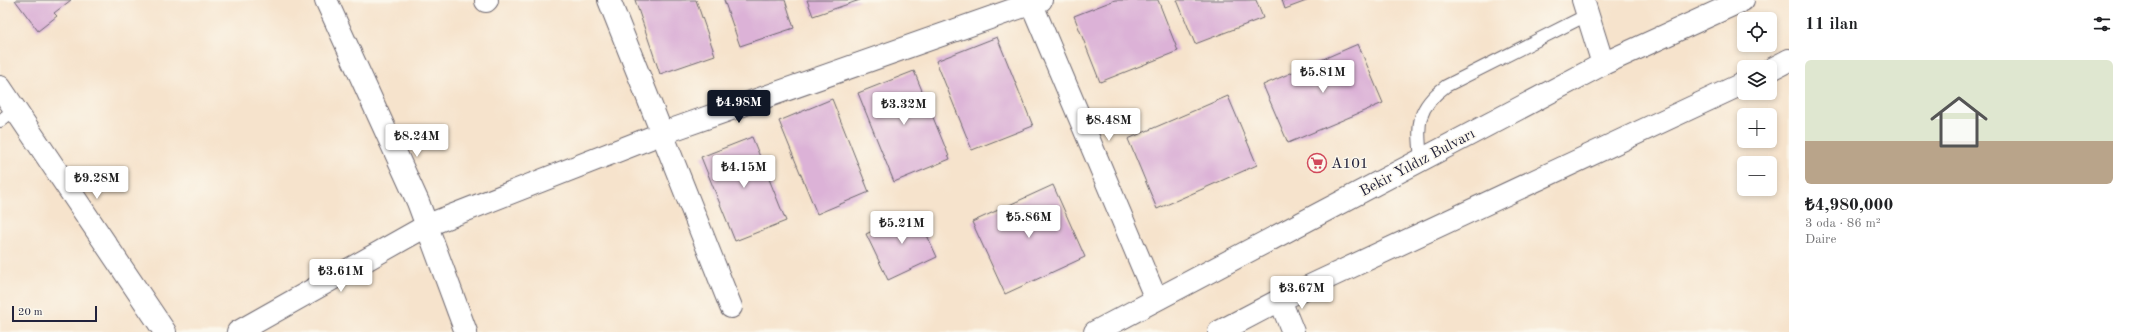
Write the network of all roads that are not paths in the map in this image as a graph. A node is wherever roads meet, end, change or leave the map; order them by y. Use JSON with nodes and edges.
{"nodes":[{"id":1,"x":326,"y":0,"type":"edge"},
{"id":2,"x":608,"y":0,"type":"edge"},
{"id":3,"x":1743,"y":0,"type":"edge"},
{"id":4,"x":1034,"y":1,"type":"edge"},
{"id":5,"x":1585,"y":7,"type":"edge"},
{"id":6,"x":1789,"y":60,"type":"edge"},
{"id":7,"x":1603,"y":64,"type":"junction"},
{"id":8,"x":1777,"y":66,"type":"edge"},
{"id":9,"x":1737,"y":86,"type":"edge"},
{"id":10,"x":0,"y":87,"type":"edge"},
{"id":11,"x":7,"y":115,"type":"edge"},
{"id":12,"x":663,"y":133,"type":"junction"},
{"id":13,"x":1421,"y":160,"type":"junction"},
{"id":14,"x":428,"y":225,"type":"junction"},
{"id":15,"x":1156,"y":299,"type":"junction"},
{"id":16,"x":1280,"y":300,"type":"junction"},
{"id":17,"x":731,"y":307,"type":"dead end"},
{"id":18,"x":165,"y":332,"type":"edge"},
{"id":19,"x":238,"y":332,"type":"edge"},
{"id":20,"x":466,"y":332,"type":"edge"},
{"id":21,"x":1095,"y":332,"type":"edge"},
{"id":22,"x":1219,"y":332,"type":"edge"},
{"id":23,"x":1292,"y":332,"type":"edge"}],
"edges":[{"from":1,"to":14,"type":"street"},
{"from":2,"to":12,"type":"street"},
{"from":3,"to":7,"type":"street","name":"Bekir Yıldız Bulvarı"},
{"from":4,"to":12,"type":"street"},
{"from":4,"to":15,"type":"street"},
{"from":5,"to":7,"type":"street"},
{"from":5,"to":13,"type":"lane"},
{"from":6,"to":8,"type":"street"},
{"from":7,"to":13,"type":"street","name":"Bekir Yıldız Bulvarı"},
{"from":9,"to":16,"type":"street"},
{"from":10,"to":11,"type":"street"},
{"from":11,"to":18,"type":"street"},
{"from":12,"to":14,"type":"street"},
{"from":12,"to":17,"type":"street"},
{"from":13,"to":15,"type":"street","name":"Bekir Yıldız Bulvarı"},
{"from":14,"to":19,"type":"street"},
{"from":14,"to":20,"type":"street"},
{"from":15,"to":21,"type":"street","name":"Bekir Yıldız Bulvarı"},
{"from":16,"to":22,"type":"street"},
{"from":16,"to":23,"type":"street"}]}
